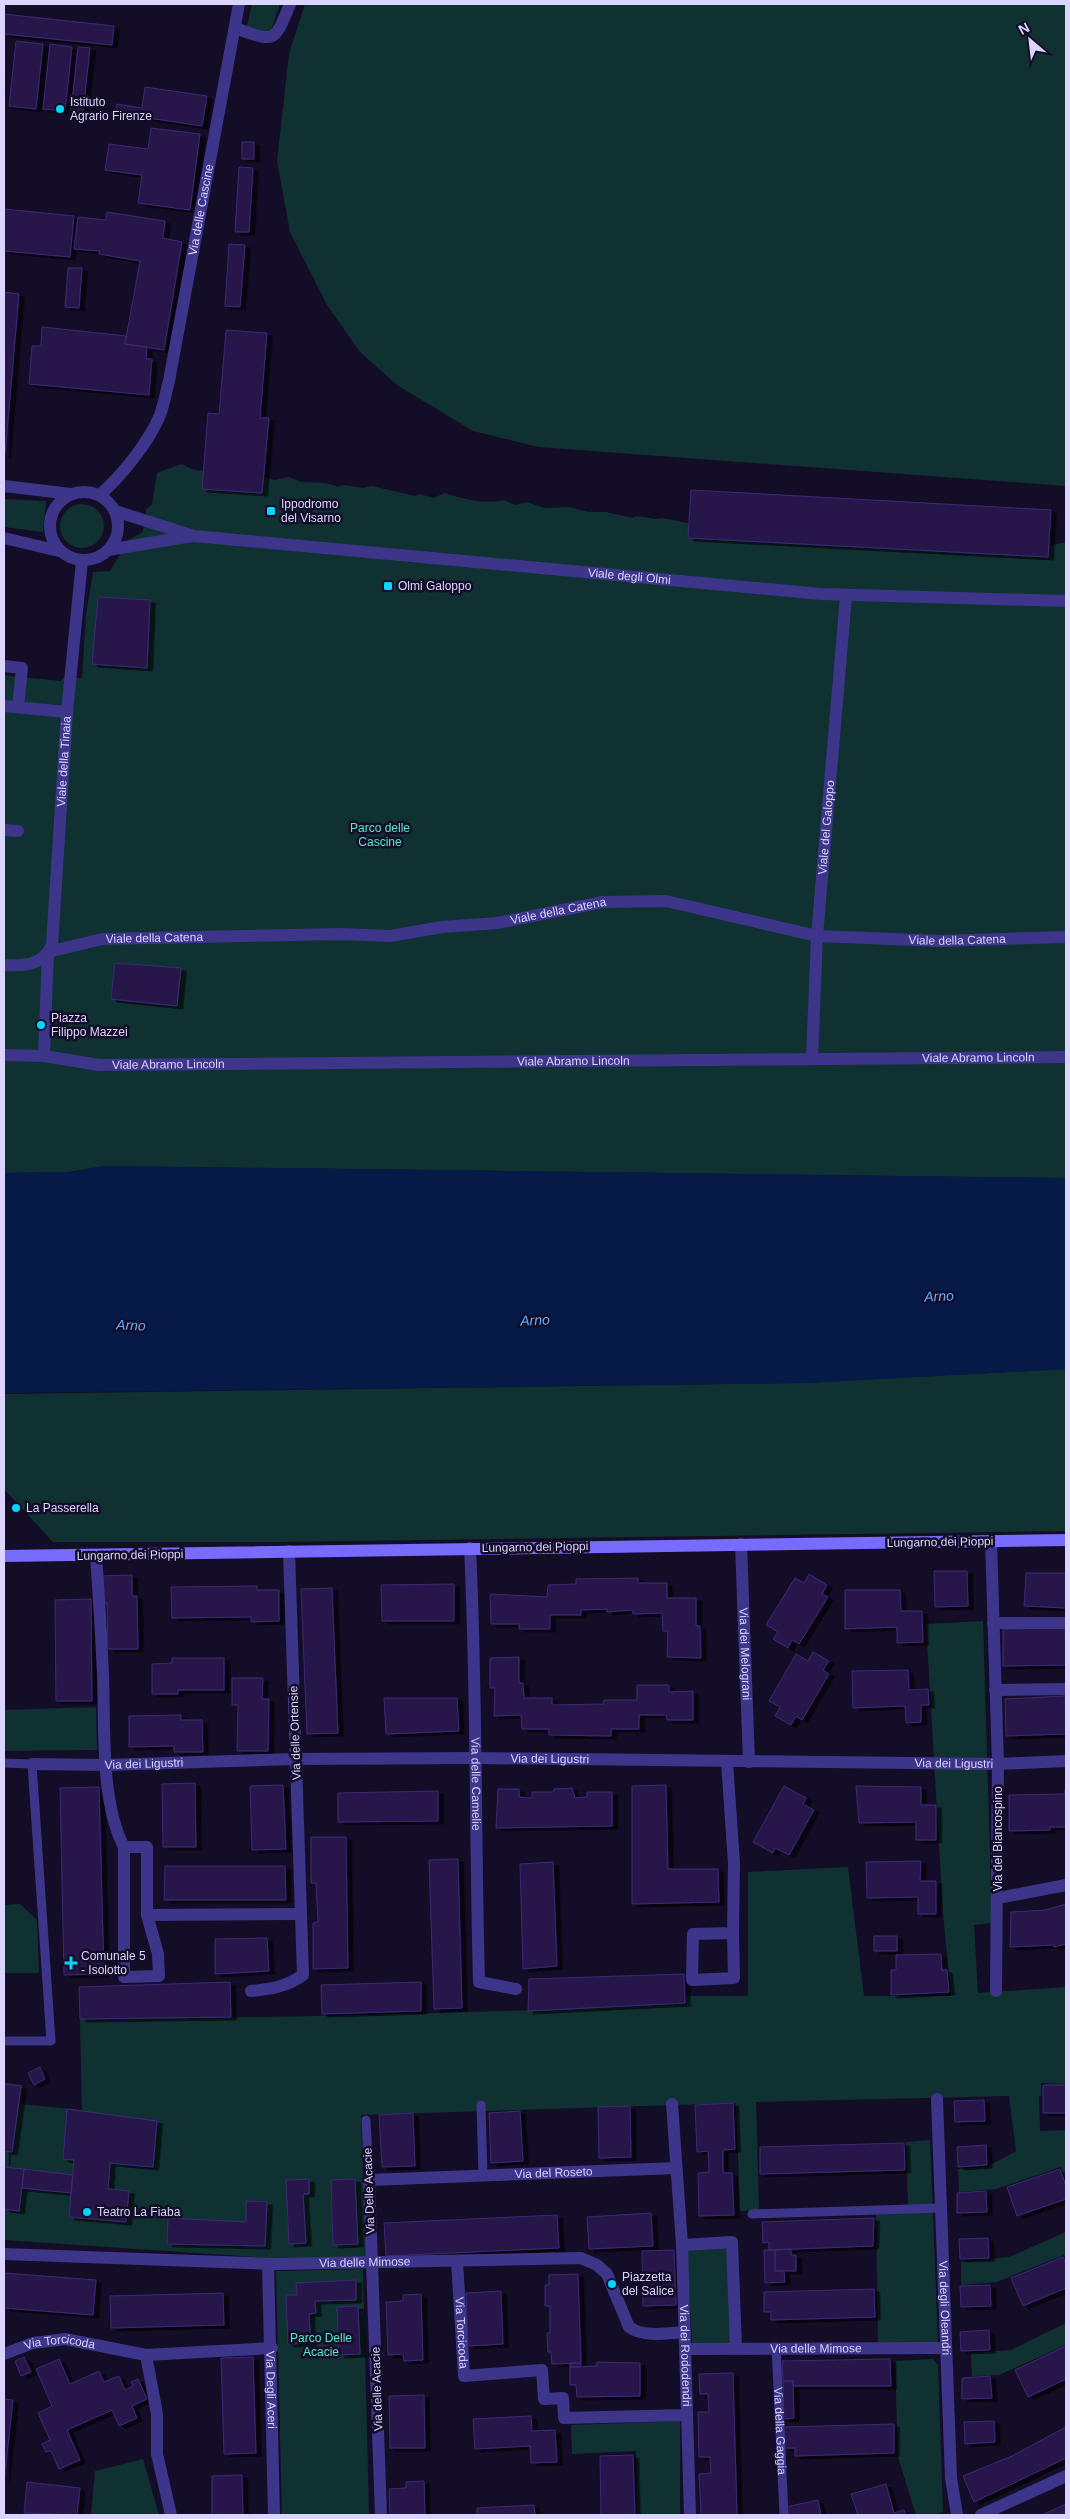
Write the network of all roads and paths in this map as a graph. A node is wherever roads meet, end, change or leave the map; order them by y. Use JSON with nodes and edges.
{"nodes":[{"id":1,"x":239,"y":4,"type":"edge"},
{"id":2,"x":290,"y":4,"type":"edge"},
{"id":3,"x":235,"y":28,"type":"junction"},
{"id":4,"x":4,"y":486,"type":"edge"},
{"id":5,"x":71,"y":494,"type":"junction"},
{"id":6,"x":100,"y":495,"type":"junction"},
{"id":7,"x":115,"y":511,"type":"junction"},
{"id":8,"x":194,"y":536,"type":"junction"},
{"id":9,"x":4,"y":538,"type":"edge"},
{"id":10,"x":108,"y":550,"type":"junction"},
{"id":11,"x":59,"y":551,"type":"junction"},
{"id":12,"x":82,"y":561,"type":"junction"},
{"id":13,"x":846,"y":596,"type":"junction"},
{"id":14,"x":1066,"y":601,"type":"edge"},
{"id":15,"x":4,"y":666,"type":"edge"},
{"id":16,"x":4,"y":706,"type":"edge"},
{"id":17,"x":18,"y":707,"type":"junction"},
{"id":18,"x":67,"y":712,"type":"junction"},
{"id":19,"x":4,"y":830,"type":"edge"},
{"id":20,"x":18,"y":831,"type":"dead end"},
{"id":21,"x":817,"y":936,"type":"junction"},
{"id":22,"x":1066,"y":937,"type":"edge"},
{"id":23,"x":44,"y":956,"type":"junction"},
{"id":24,"x":4,"y":965,"type":"edge"},
{"id":25,"x":4,"y":1054,"type":"edge"},
{"id":26,"x":44,"y":1056,"type":"junction"},
{"id":27,"x":1066,"y":1058,"type":"edge"},
{"id":28,"x":812,"y":1059,"type":"junction"},
{"id":29,"x":1066,"y":1540,"type":"edge"},
{"id":30,"x":991,"y":1541,"type":"junction"},
{"id":31,"x":741,"y":1544,"type":"junction"},
{"id":32,"x":470,"y":1548,"type":"junction"},
{"id":33,"x":289,"y":1551,"type":"junction"},
{"id":34,"x":4,"y":1556,"type":"edge"},
{"id":35,"x":96,"y":1556,"type":"junction"},
{"id":36,"x":993,"y":1623,"type":"junction"},
{"id":37,"x":1066,"y":1623,"type":"edge"},
{"id":38,"x":1066,"y":1689,"type":"edge"},
{"id":39,"x":995,"y":1690,"type":"junction"},
{"id":40,"x":477,"y":1758,"type":"junction"},
{"id":41,"x":295,"y":1759,"type":"junction"},
{"id":42,"x":1066,"y":1761,"type":"edge"},
{"id":43,"x":727,"y":1762,"type":"junction"},
{"id":44,"x":749,"y":1762,"type":"junction"},
{"id":45,"x":4,"y":1763,"type":"edge"},
{"id":46,"x":32,"y":1764,"type":"junction"},
{"id":47,"x":998,"y":1764,"type":"junction"},
{"id":48,"x":105,"y":1765,"type":"junction"},
{"id":49,"x":124,"y":1846,"type":"junction"},
{"id":50,"x":1066,"y":1885,"type":"edge"},
{"id":51,"x":998,"y":1898,"type":"junction"},
{"id":52,"x":301,"y":1914,"type":"junction"},
{"id":53,"x":147,"y":1915,"type":"junction"},
{"id":54,"x":733,"y":1933,"type":"junction"},
{"id":55,"x":516,"y":1989,"type":"dead end"},
{"id":56,"x":251,"y":1991,"type":"dead end"},
{"id":57,"x":996,"y":1991,"type":"dead end"},
{"id":58,"x":4,"y":2041,"type":"edge"},
{"id":59,"x":937,"y":2099,"type":"dead end"},
{"id":60,"x":672,"y":2104,"type":"dead end"},
{"id":61,"x":481,"y":2105,"type":"dead end"},
{"id":62,"x":366,"y":2120,"type":"dead end"},
{"id":63,"x":676,"y":2168,"type":"junction"},
{"id":64,"x":483,"y":2176,"type":"junction"},
{"id":65,"x":369,"y":2180,"type":"junction"},
{"id":66,"x":940,"y":2208,"type":"junction"},
{"id":67,"x":752,"y":2214,"type":"dead end"},
{"id":68,"x":682,"y":2245,"type":"junction"},
{"id":69,"x":4,"y":2254,"type":"edge"},
{"id":70,"x":457,"y":2261,"type":"junction"},
{"id":71,"x":373,"y":2263,"type":"junction"},
{"id":72,"x":268,"y":2264,"type":"junction"},
{"id":73,"x":685,"y":2332,"type":"junction"},
{"id":74,"x":776,"y":2347,"type":"junction"},
{"id":75,"x":272,"y":2348,"type":"junction"},
{"id":76,"x":736,"y":2348,"type":"junction"},
{"id":77,"x":946,"y":2348,"type":"junction"},
{"id":78,"x":686,"y":2349,"type":"junction"},
{"id":79,"x":4,"y":2354,"type":"edge"},
{"id":80,"x":146,"y":2355,"type":"junction"},
{"id":81,"x":687,"y":2414,"type":"junction"},
{"id":82,"x":1066,"y":2476,"type":"edge"},
{"id":83,"x":171,"y":2515,"type":"edge"},
{"id":84,"x":274,"y":2515,"type":"edge"},
{"id":85,"x":381,"y":2515,"type":"edge"},
{"id":86,"x":690,"y":2515,"type":"edge"},
{"id":87,"x":784,"y":2515,"type":"edge"},
{"id":88,"x":957,"y":2515,"type":"edge"},
{"id":89,"x":981,"y":2515,"type":"edge"}],
"edges":[{"from":1,"to":3,"type":"street","name":"Via delle Cascine"},
{"from":2,"to":3,"type":"street"},
{"from":3,"to":6,"type":"street","name":"Via delle Cascine"},
{"from":4,"to":5,"type":"street"},
{"from":5,"to":6,"type":"street"},
{"from":5,"to":11,"type":"street"},
{"from":6,"to":7,"type":"street"},
{"from":7,"to":8,"type":"street","name":"Viale degli Olmi"},
{"from":7,"to":10,"type":"street"},
{"from":8,"to":10,"type":"street","name":"Viale degli Olmi"},
{"from":8,"to":13,"type":"street","name":"Viale degli Olmi"},
{"from":9,"to":11,"type":"street"},
{"from":10,"to":12,"type":"street"},
{"from":11,"to":12,"type":"street"},
{"from":12,"to":18,"type":"street","name":"Viale della Tinaia"},
{"from":13,"to":14,"type":"street","name":"Viale degli Olmi"},
{"from":13,"to":21,"type":"street","name":"Viale del Galoppo"},
{"from":15,"to":17,"type":"street"},
{"from":16,"to":17,"type":"street"},
{"from":17,"to":18,"type":"street"},
{"from":18,"to":23,"type":"street","name":"Viale della Tinaia"},
{"from":19,"to":20,"type":"street"},
{"from":21,"to":22,"type":"street","name":"Viale della Catena"},
{"from":21,"to":23,"type":"street","name":"Viale della Catena"},
{"from":21,"to":28,"type":"street","name":"Viale del Galoppo"},
{"from":23,"to":24,"type":"street","name":"Viale della Catena"},
{"from":23,"to":26,"type":"street"},
{"from":25,"to":26,"type":"street","name":"Viale Abramo Lincoln"},
{"from":26,"to":28,"type":"street","name":"Viale Abramo Lincoln"},
{"from":27,"to":28,"type":"street","name":"Viale Abramo Lincoln"},
{"from":29,"to":30,"type":"street","name":"Lungarno dei Pioppi"},
{"from":30,"to":31,"type":"street","name":"Lungarno dei Pioppi"},
{"from":30,"to":36,"type":"street","name":"Via del Biancospino"},
{"from":31,"to":32,"type":"street","name":"Lungarno dei Pioppi"},
{"from":31,"to":44,"type":"street","name":"Via dei Melograni"},
{"from":32,"to":33,"type":"street","name":"Lungarno dei Pioppi"},
{"from":32,"to":40,"type":"street","name":"Via delle Camelie"},
{"from":33,"to":35,"type":"street","name":"Lungarno dei Pioppi"},
{"from":33,"to":41,"type":"street","name":"Via delle Ortensie"},
{"from":34,"to":35,"type":"street","name":"Lungarno dei Pioppi"},
{"from":35,"to":48,"type":"street"},
{"from":36,"to":37,"type":"street"},
{"from":36,"to":39,"type":"street","name":"Via del Biancospino"},
{"from":38,"to":39,"type":"street"},
{"from":39,"to":47,"type":"street","name":"Via del Biancospino"},
{"from":40,"to":41,"type":"street","name":"Via dei Ligustri"},
{"from":40,"to":43,"type":"street","name":"Via dei Ligustri"},
{"from":40,"to":55,"type":"street","name":"Via delle Camelie"},
{"from":41,"to":48,"type":"street","name":"Via dei Ligustri"},
{"from":41,"to":52,"type":"street","name":"Via delle Ortensie"},
{"from":42,"to":47,"type":"street","name":"Via dei Ligustri"},
{"from":43,"to":44,"type":"street","name":"Via dei Ligustri"},
{"from":43,"to":54,"type":"street"},
{"from":44,"to":47,"type":"street","name":"Via dei Ligustri"},
{"from":45,"to":46,"type":"lane"},
{"from":46,"to":48,"type":"street","name":"Via dei Ligustri"},
{"from":46,"to":58,"type":"lane"},
{"from":47,"to":51,"type":"street","name":"Via del Biancospino"},
{"from":48,"to":49,"type":"street"},
{"from":49,"to":53,"type":"street"},
{"from":49,"to":53,"type":"street"},
{"from":50,"to":51,"type":"street","name":"Via del Biancospino"},
{"from":51,"to":57,"type":"street","name":"Via del Biancospino"},
{"from":52,"to":53,"type":"street"},
{"from":52,"to":56,"type":"street","name":"Via delle Ortensie"},
{"from":54,"to":54,"type":"street"},
{"from":59,"to":66,"type":"street","name":"Via degli Oleandri"},
{"from":60,"to":63,"type":"street"},
{"from":61,"to":64,"type":"lane"},
{"from":62,"to":65,"type":"lane","name":"Via Delle Acacie"},
{"from":63,"to":64,"type":"street","name":"Via del Roseto"},
{"from":63,"to":68,"type":"street","name":"Via dei Rododendri"},
{"from":64,"to":65,"type":"street","name":"Via del Roseto"},
{"from":65,"to":71,"type":"street","name":"Via Delle Acacie"},
{"from":66,"to":67,"type":"lane"},
{"from":66,"to":77,"type":"street","name":"Via degli Oleandri"},
{"from":68,"to":73,"type":"street","name":"Via dei Rododendri"},
{"from":68,"to":76,"type":"street"},
{"from":69,"to":72,"type":"street","name":"Via delle Mimose"},
{"from":70,"to":71,"type":"street","name":"Via delle Mimose"},
{"from":70,"to":73,"type":"street","name":"Via delle Mimose"},
{"from":70,"to":81,"type":"street","name":"Via Torcicoda"},
{"from":71,"to":72,"type":"street","name":"Via delle Mimose"},
{"from":71,"to":85,"type":"street","name":"Via delle Acacie"},
{"from":72,"to":75,"type":"street","name":"Via Degli Aceri"},
{"from":73,"to":78,"type":"street","name":"Via dei Rododendri"},
{"from":74,"to":76,"type":"street","name":"Via delle Mimose"},
{"from":74,"to":77,"type":"street","name":"Via delle Mimose"},
{"from":74,"to":87,"type":"lane","name":"Via della Gaggia"},
{"from":75,"to":80,"type":"street","name":"Via Torcicoda"},
{"from":75,"to":84,"type":"street","name":"Via Degli Aceri"},
{"from":76,"to":78,"type":"street","name":"Via delle Mimose"},
{"from":77,"to":88,"type":"street","name":"Via degli Oleandri"},
{"from":78,"to":81,"type":"street","name":"Via dei Rododendri"},
{"from":79,"to":80,"type":"street","name":"Via Torcicoda"},
{"from":80,"to":83,"type":"street"},
{"from":81,"to":86,"type":"street","name":"Via dei Rododendri"},
{"from":82,"to":89,"type":"street"}]}
